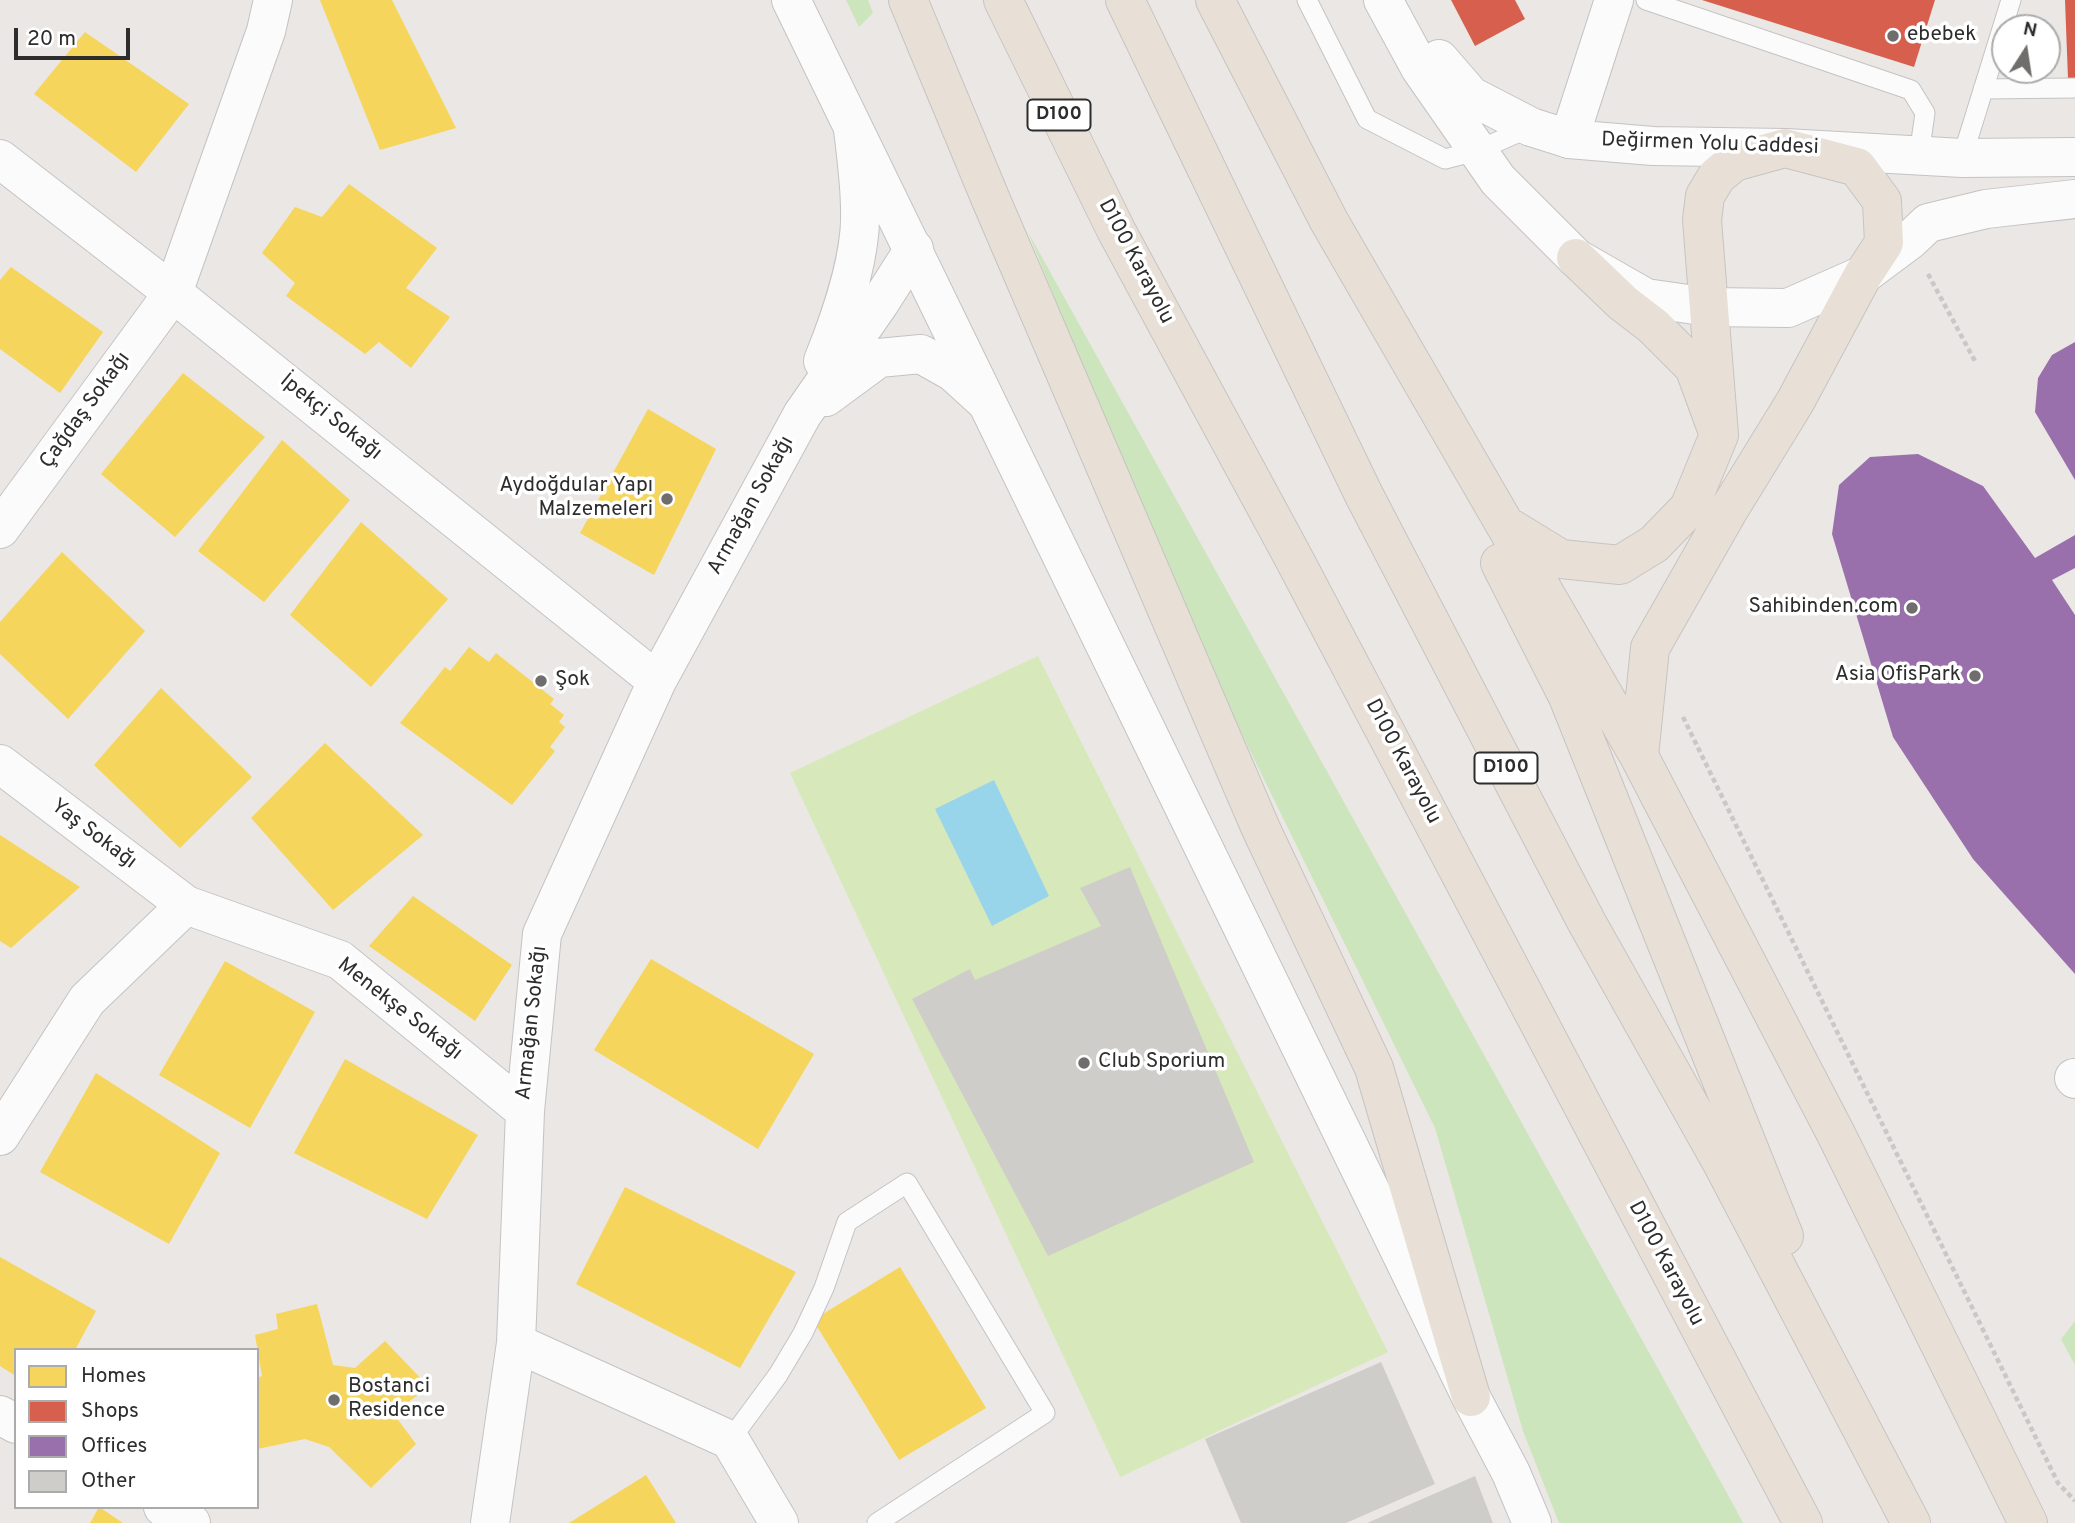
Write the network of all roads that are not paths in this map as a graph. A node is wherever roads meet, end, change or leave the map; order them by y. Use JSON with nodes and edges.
{"nodes":[{"id":1,"x":274,"y":0,"type":"edge"},
{"id":2,"x":791,"y":0,"type":"edge"},
{"id":3,"x":908,"y":0,"type":"edge"},
{"id":4,"x":982,"y":0,"type":"edge"},
{"id":5,"x":1003,"y":0,"type":"edge"},
{"id":6,"x":1125,"y":0,"type":"edge"},
{"id":7,"x":1215,"y":0,"type":"edge"},
{"id":8,"x":1307,"y":0,"type":"edge"},
{"id":9,"x":1383,"y":0,"type":"edge"},
{"id":10,"x":1406,"y":0,"type":"edge"},
{"id":11,"x":1614,"y":0,"type":"edge"},
{"id":12,"x":1646,"y":0,"type":"edge"},
{"id":13,"x":2011,"y":0,"type":"edge"},
{"id":14,"x":2075,"y":88,"type":"edge"},
{"id":15,"x":1983,"y":89,"type":"junction"},
{"id":16,"x":853,"y":125,"type":"junction"},
{"id":17,"x":1531,"y":127,"type":"junction"},
{"id":18,"x":1569,"y":139,"type":"junction"},
{"id":19,"x":1785,"y":148,"type":"junction"},
{"id":20,"x":1476,"y":151,"type":"junction"},
{"id":21,"x":1919,"y":155,"type":"junction"},
{"id":22,"x":2075,"y":157,"type":"edge"},
{"id":23,"x":1962,"y":158,"type":"junction"},
{"id":24,"x":0,"y":159,"type":"edge"},
{"id":25,"x":2075,"y":199,"type":"edge"},
{"id":26,"x":1333,"y":228,"type":"junction"},
{"id":27,"x":1116,"y":230,"type":"junction"},
{"id":28,"x":914,"y":249,"type":"junction"},
{"id":29,"x":1576,"y":258,"type":"junction"},
{"id":30,"x":1863,"y":275,"type":"junction"},
{"id":31,"x":173,"y":293,"type":"junction"},
{"id":32,"x":1709,"y":307,"type":"junction"},
{"id":33,"x":986,"y":402,"type":"junction"},
{"id":34,"x":802,"y":415,"type":"junction"},
{"id":35,"x":1719,"y":435,"type":"junction"},
{"id":36,"x":1507,"y":526,"type":"junction"},
{"id":37,"x":0,"y":529,"type":"edge"},
{"id":38,"x":657,"y":681,"type":"junction"},
{"id":39,"x":1639,"y":756,"type":"junction"},
{"id":40,"x":0,"y":764,"type":"edge"},
{"id":41,"x":186,"y":905,"type":"junction"},
{"id":42,"x":525,"y":1111,"type":"junction"},
{"id":43,"x":0,"y":1136,"type":"edge"},
{"id":44,"x":516,"y":1343,"type":"junction"},
{"id":45,"x":1471,"y":1397,"type":"junction"},
{"id":46,"x":1863,"y":1433,"type":"junction"},
{"id":47,"x":730,"y":1440,"type":"junction"},
{"id":48,"x":1998,"y":1464,"type":"junction"},
{"id":49,"x":166,"y":1509,"type":"edge"},
{"id":50,"x":191,"y":1523,"type":"edge"},
{"id":51,"x":490,"y":1523,"type":"edge"},
{"id":52,"x":779,"y":1523,"type":"edge"},
{"id":53,"x":877,"y":1523,"type":"edge"},
{"id":54,"x":1532,"y":1523,"type":"edge"},
{"id":55,"x":1803,"y":1523,"type":"edge"},
{"id":56,"x":1911,"y":1523,"type":"edge"},
{"id":57,"x":2028,"y":1523,"type":"edge"},
{"id":58,"x":2050,"y":1523,"type":"edge"}],
"edges":[{"from":1,"to":31,"type":"street","name":"Çağdaş Sokağı"},
{"from":2,"to":16,"type":"street"},
{"from":3,"to":45,"type":"highway"},
{"from":4,"to":27,"type":"highway"},
{"from":5,"to":27,"type":"highway","name":"D100 Karayolu","number":"D100"},
{"from":6,"to":46,"type":"highway","number":"D100"},
{"from":7,"to":26,"type":"highway"},
{"from":8,"to":20,"type":"lane"},
{"from":9,"to":20,"type":"street"},
{"from":10,"to":17,"type":"street","name":"Değirmen Yolu Caddesi"},
{"from":11,"to":18,"type":"street"},
{"from":12,"to":21,"type":"lane"},
{"from":13,"to":15,"type":"lane"},
{"from":14,"to":15,"type":"lane"},
{"from":15,"to":23,"type":"lane"},
{"from":16,"to":28,"type":"street"},
{"from":16,"to":34,"type":"street"},
{"from":17,"to":18,"type":"street","name":"Değirmen Yolu Caddesi"},
{"from":17,"to":20,"type":"lane"},
{"from":18,"to":19,"type":"street","name":"Değirmen Yolu Caddesi"},
{"from":19,"to":21,"type":"street","name":"Değirmen Yolu Caddesi"},
{"from":19,"to":30,"type":"highway"},
{"from":19,"to":32,"type":"highway"},
{"from":20,"to":29,"type":"street"},
{"from":21,"to":23,"type":"street","name":"Değirmen Yolu Caddesi"},
{"from":22,"to":23,"type":"street","name":"Değirmen Yolu Caddesi"},
{"from":24,"to":31,"type":"street","name":"İpekçi Sokağı"},
{"from":25,"to":30,"type":"street"},
{"from":26,"to":36,"type":"highway"},
{"from":26,"to":46,"type":"highway"},
{"from":27,"to":55,"type":"highway","name":"D100 Karayolu","number":"D100"},
{"from":28,"to":33,"type":"street"},
{"from":28,"to":34,"type":"street"},
{"from":29,"to":32,"type":"street"},
{"from":29,"to":35,"type":"highway"},
{"from":30,"to":32,"type":"street"},
{"from":30,"to":39,"type":"highway"},
{"from":31,"to":37,"type":"street","name":"Çağdaş Sokağı"},
{"from":31,"to":38,"type":"street","name":"İpekçi Sokağı"},
{"from":32,"to":35,"type":"highway"},
{"from":33,"to":34,"type":"street"},
{"from":33,"to":45,"type":"street"},
{"from":34,"to":38,"type":"street","name":"Armağan Sokağı"},
{"from":35,"to":36,"type":"highway"},
{"from":36,"to":39,"type":"highway"},
{"from":38,"to":42,"type":"street","name":"Armağan Sokağı"},
{"from":39,"to":48,"type":"highway"},
{"from":40,"to":41,"type":"street","name":"Yaş Sokağı"},
{"from":41,"to":42,"type":"street","name":"Menekşe Sokağı"},
{"from":41,"to":43,"type":"street"},
{"from":42,"to":44,"type":"street","name":"Armağan Sokağı"},
{"from":44,"to":47,"type":"street"},
{"from":44,"to":51,"type":"street","name":"Armağan Sokağı"},
{"from":45,"to":54,"type":"street"},
{"from":46,"to":56,"type":"highway","number":"D100"},
{"from":47,"to":52,"type":"street"},
{"from":47,"to":53,"type":"lane"},
{"from":48,"to":57,"type":"highway"},
{"from":48,"to":58,"type":"highway"},
{"from":49,"to":50,"type":"street"}]}
